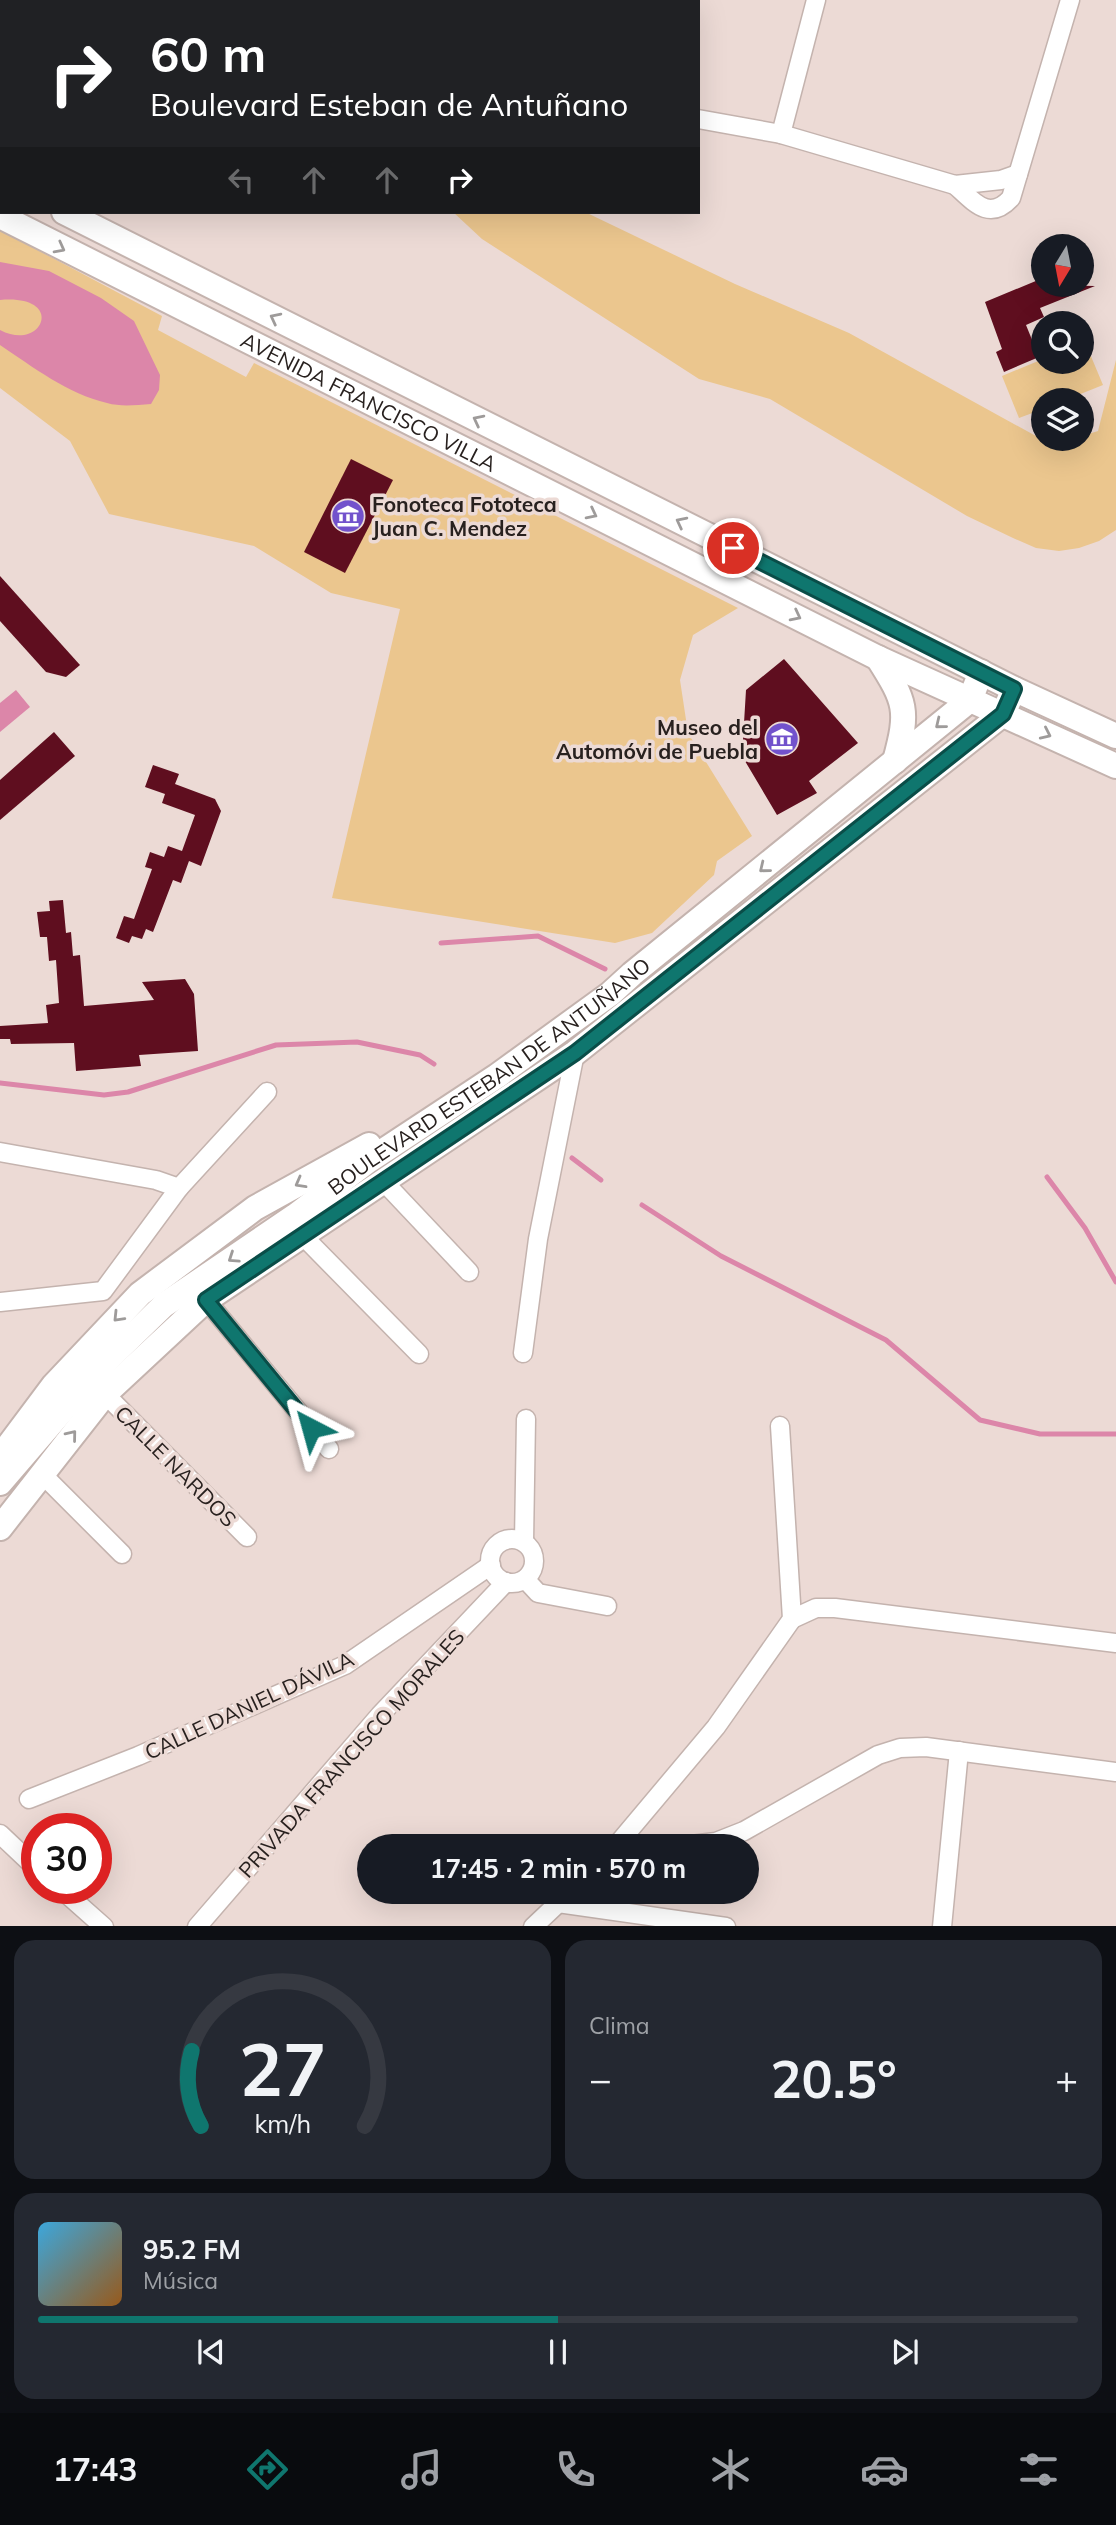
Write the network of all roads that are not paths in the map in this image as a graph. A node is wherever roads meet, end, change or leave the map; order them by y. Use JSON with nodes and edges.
{"nodes":[{"id":1,"x":816,"y":0,"type":"edge"},
{"id":2,"x":1070,"y":0,"type":"edge"},
{"id":3,"x":700,"y":119,"type":"edge"},
{"id":4,"x":781,"y":134,"type":"junction"},
{"id":5,"x":1018,"y":174,"type":"junction"},
{"id":6,"x":955,"y":185,"type":"junction"},
{"id":7,"x":68,"y":214,"type":"edge"},
{"id":8,"x":0,"y":216,"type":"edge"},
{"id":9,"x":878,"y":657,"type":"junction"},
{"id":10,"x":981,"y":673,"type":"junction"},
{"id":11,"x":1014,"y":689,"type":"junction"},
{"id":12,"x":970,"y":700,"type":"junction"},
{"id":13,"x":1003,"y":714,"type":"junction"},
{"id":14,"x":1116,"y":736,"type":"edge"},
{"id":15,"x":895,"y":761,"type":"junction"},
{"id":16,"x":1116,"y":766,"type":"edge"},
{"id":17,"x":575,"y":1053,"type":"junction"},
{"id":18,"x":267,"y":1092,"type":"dead end"},
{"id":19,"x":407,"y":1136,"type":"junction"},
{"id":20,"x":0,"y":1152,"type":"edge"},
{"id":21,"x":385,"y":1182,"type":"junction"},
{"id":22,"x":179,"y":1188,"type":"junction"},
{"id":23,"x":302,"y":1235,"type":"junction"},
{"id":24,"x":469,"y":1272,"type":"dead end"},
{"id":25,"x":206,"y":1300,"type":"junction"},
{"id":26,"x":0,"y":1302,"type":"edge"},
{"id":27,"x":523,"y":1353,"type":"dead end"},
{"id":28,"x":419,"y":1354,"type":"dead end"},
{"id":29,"x":105,"y":1394,"type":"junction"},
{"id":30,"x":526,"y":1419,"type":"dead end"},
{"id":31,"x":780,"y":1426,"type":"dead end"},
{"id":32,"x":329,"y":1449,"type":"dead end"},
{"id":33,"x":0,"y":1457,"type":"edge"},
{"id":34,"x":42,"y":1474,"type":"junction"},
{"id":35,"x":0,"y":1483,"type":"edge"},
{"id":36,"x":0,"y":1528,"type":"edge"},
{"id":37,"x":247,"y":1537,"type":"dead end"},
{"id":38,"x":524,"y":1542,"type":"junction"},
{"id":39,"x":122,"y":1554,"type":"dead end"},
{"id":40,"x":491,"y":1566,"type":"junction"},
{"id":41,"x":525,"y":1579,"type":"junction"},
{"id":42,"x":506,"y":1582,"type":"junction"},
{"id":43,"x":607,"y":1606,"type":"dead end"},
{"id":44,"x":792,"y":1619,"type":"junction"},
{"id":45,"x":1116,"y":1643,"type":"edge"},
{"id":46,"x":960,"y":1751,"type":"junction"},
{"id":47,"x":1116,"y":1772,"type":"edge"},
{"id":48,"x":29,"y":1799,"type":"dead end"},
{"id":49,"x":0,"y":1834,"type":"edge"},
{"id":50,"x":626,"y":1834,"type":"edge"},
{"id":51,"x":736,"y":1834,"type":"edge"},
{"id":52,"x":21,"y":1854,"type":"edge"},
{"id":53,"x":78,"y":1904,"type":"edge"},
{"id":54,"x":558,"y":1904,"type":"edge"},
{"id":55,"x":598,"y":1904,"type":"edge"},
{"id":56,"x":103,"y":1926,"type":"edge"},
{"id":57,"x":198,"y":1926,"type":"edge"},
{"id":58,"x":534,"y":1926,"type":"edge"},
{"id":59,"x":720,"y":1926,"type":"edge"},
{"id":60,"x":942,"y":1926,"type":"edge"}],
"edges":[{"from":1,"to":4,"type":"street"},
{"from":2,"to":5,"type":"street"},
{"from":3,"to":4,"type":"street"},
{"from":4,"to":6,"type":"street"},
{"from":5,"to":6,"type":"street"},
{"from":5,"to":6,"type":"street"},
{"from":10,"to":7,"type":"street","name":"AVENIDA FRANCISCO VILLA","one_way":true},
{"from":8,"to":9,"type":"street","name":"AVENIDA FRANCISCO VILLA","one_way":true},
{"from":9,"to":12,"type":"street","name":"AVENIDA FRANCISCO VILLA"},
{"from":9,"to":15,"type":"street"},
{"from":10,"to":11,"type":"street","name":"AVENIDA FRANCISCO VILLA"},
{"from":10,"to":12,"type":"street","name":"BOULEVARD ESTEBAN DE ANTUÑANO"},
{"from":11,"to":13,"type":"street","name":"BOULEVARD ESTEBAN DE ANTUÑANO"},
{"from":11,"to":14,"type":"street","name":"AVENIDA FRANCISCO VILLA"},
{"from":12,"to":13,"type":"street","name":"AVENIDA FRANCISCO VILLA"},
{"from":12,"to":15,"type":"street","name":"BOULEVARD ESTEBAN DE ANTUÑANO","one_way":true},
{"from":13,"to":16,"type":"street","name":"AVENIDA FRANCISCO VILLA","one_way":true},
{"from":13,"to":17,"type":"street","name":"BOULEVARD ESTEBAN DE ANTUÑANO"},
{"from":15,"to":19,"type":"street","name":"BOULEVARD ESTEBAN DE ANTUÑANO","one_way":true},
{"from":17,"to":21,"type":"street","name":"BOULEVARD ESTEBAN DE ANTUÑANO"},
{"from":17,"to":27,"type":"street"},
{"from":18,"to":22,"type":"street"},
{"from":19,"to":33,"type":"street","one_way":true},
{"from":19,"to":35,"type":"street","name":"BOULEVARD ESTEBAN DE ANTUÑANO","one_way":true},
{"from":20,"to":22,"type":"street"},
{"from":21,"to":23,"type":"street","name":"BOULEVARD ESTEBAN DE ANTUÑANO"},
{"from":21,"to":24,"type":"street"},
{"from":22,"to":26,"type":"street"},
{"from":23,"to":25,"type":"street","name":"BOULEVARD ESTEBAN DE ANTUÑANO"},
{"from":23,"to":28,"type":"street"},
{"from":25,"to":29,"type":"street","name":"BOULEVARD ESTEBAN DE ANTUÑANO"},
{"from":25,"to":32,"type":"street"},
{"from":34,"to":29,"type":"street","name":"BOULEVARD ESTEBAN DE ANTUÑANO","one_way":true},
{"from":29,"to":37,"type":"street","name":"CALLE NARDOS"},
{"from":30,"to":38,"type":"street"},
{"from":31,"to":44,"type":"street"},
{"from":34,"to":36,"type":"street","name":"BOULEVARD ESTEBAN DE ANTUÑANO"},
{"from":34,"to":39,"type":"street"},
{"from":38,"to":40,"type":"street"},
{"from":38,"to":41,"type":"street"},
{"from":40,"to":42,"type":"street"},
{"from":40,"to":48,"type":"street","name":"CALLE DANIEL DÁVILA"},
{"from":41,"to":42,"type":"street"},
{"from":41,"to":43,"type":"street"},
{"from":42,"to":57,"type":"street","name":"PRIVADA FRANCISCO MORALES"},
{"from":44,"to":45,"type":"street"},
{"from":44,"to":50,"type":"street"},
{"from":46,"to":47,"type":"street"},
{"from":46,"to":51,"type":"street"},
{"from":46,"to":60,"type":"street"},
{"from":49,"to":52,"type":"street"},
{"from":53,"to":56,"type":"street"},
{"from":54,"to":58,"type":"street"},
{"from":55,"to":59,"type":"street"}]}
